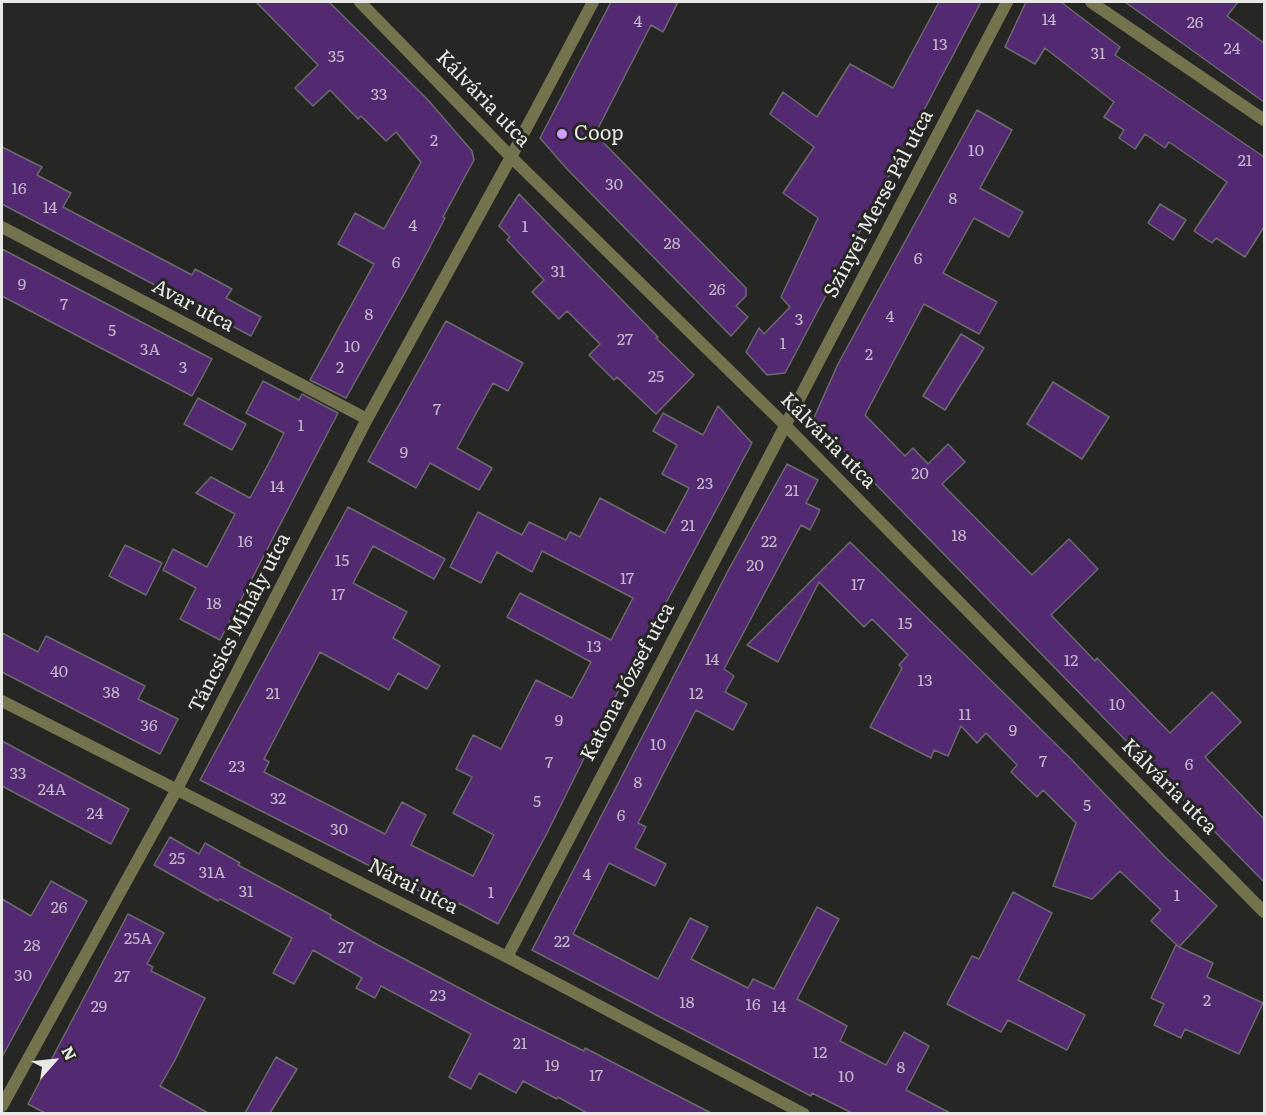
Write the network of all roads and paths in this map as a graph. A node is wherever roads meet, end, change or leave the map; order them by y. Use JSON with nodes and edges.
{"nodes":[{"id":1,"x":360,"y":2,"type":"edge"},
{"id":2,"x":592,"y":2,"type":"edge"},
{"id":3,"x":1007,"y":2,"type":"edge"},
{"id":4,"x":1091,"y":2,"type":"edge"},
{"id":5,"x":1264,"y":120,"type":"edge"},
{"id":6,"x":511,"y":156,"type":"junction"},
{"id":7,"x":2,"y":227,"type":"edge"},
{"id":8,"x":367,"y":419,"type":"junction"},
{"id":9,"x":785,"y":425,"type":"junction"},
{"id":10,"x":2,"y":701,"type":"edge"},
{"id":11,"x":177,"y":789,"type":"junction"},
{"id":12,"x":1264,"y":912,"type":"edge"},
{"id":13,"x":507,"y":957,"type":"junction"},
{"id":14,"x":2,"y":1106,"type":"edge"},
{"id":15,"x":804,"y":1113,"type":"edge"}],
"edges":[{"from":1,"to":6,"type":"street","name":"Kálvária utca"},
{"from":2,"to":6,"type":"street","name":"Táncsics Mihály utca"},
{"from":3,"to":9,"type":"street","name":"Szinyei Merse Pál utca"},
{"from":4,"to":5,"type":"street"},
{"from":6,"to":8,"type":"street","name":"Táncsics Mihály utca"},
{"from":6,"to":9,"type":"street","name":"Kálvária utca"},
{"from":7,"to":8,"type":"street","name":"Avar utca"},
{"from":8,"to":11,"type":"street","name":"Táncsics Mihály utca"},
{"from":9,"to":12,"type":"street","name":"Kálvária utca"},
{"from":9,"to":13,"type":"street","name":"Katona József utca"},
{"from":10,"to":11,"type":"street","name":"Nárai utca"},
{"from":11,"to":13,"type":"street","name":"Nárai utca"},
{"from":11,"to":14,"type":"street","name":"Táncsics Mihály utca"},
{"from":13,"to":15,"type":"street","name":"Nárai utca"}]}
